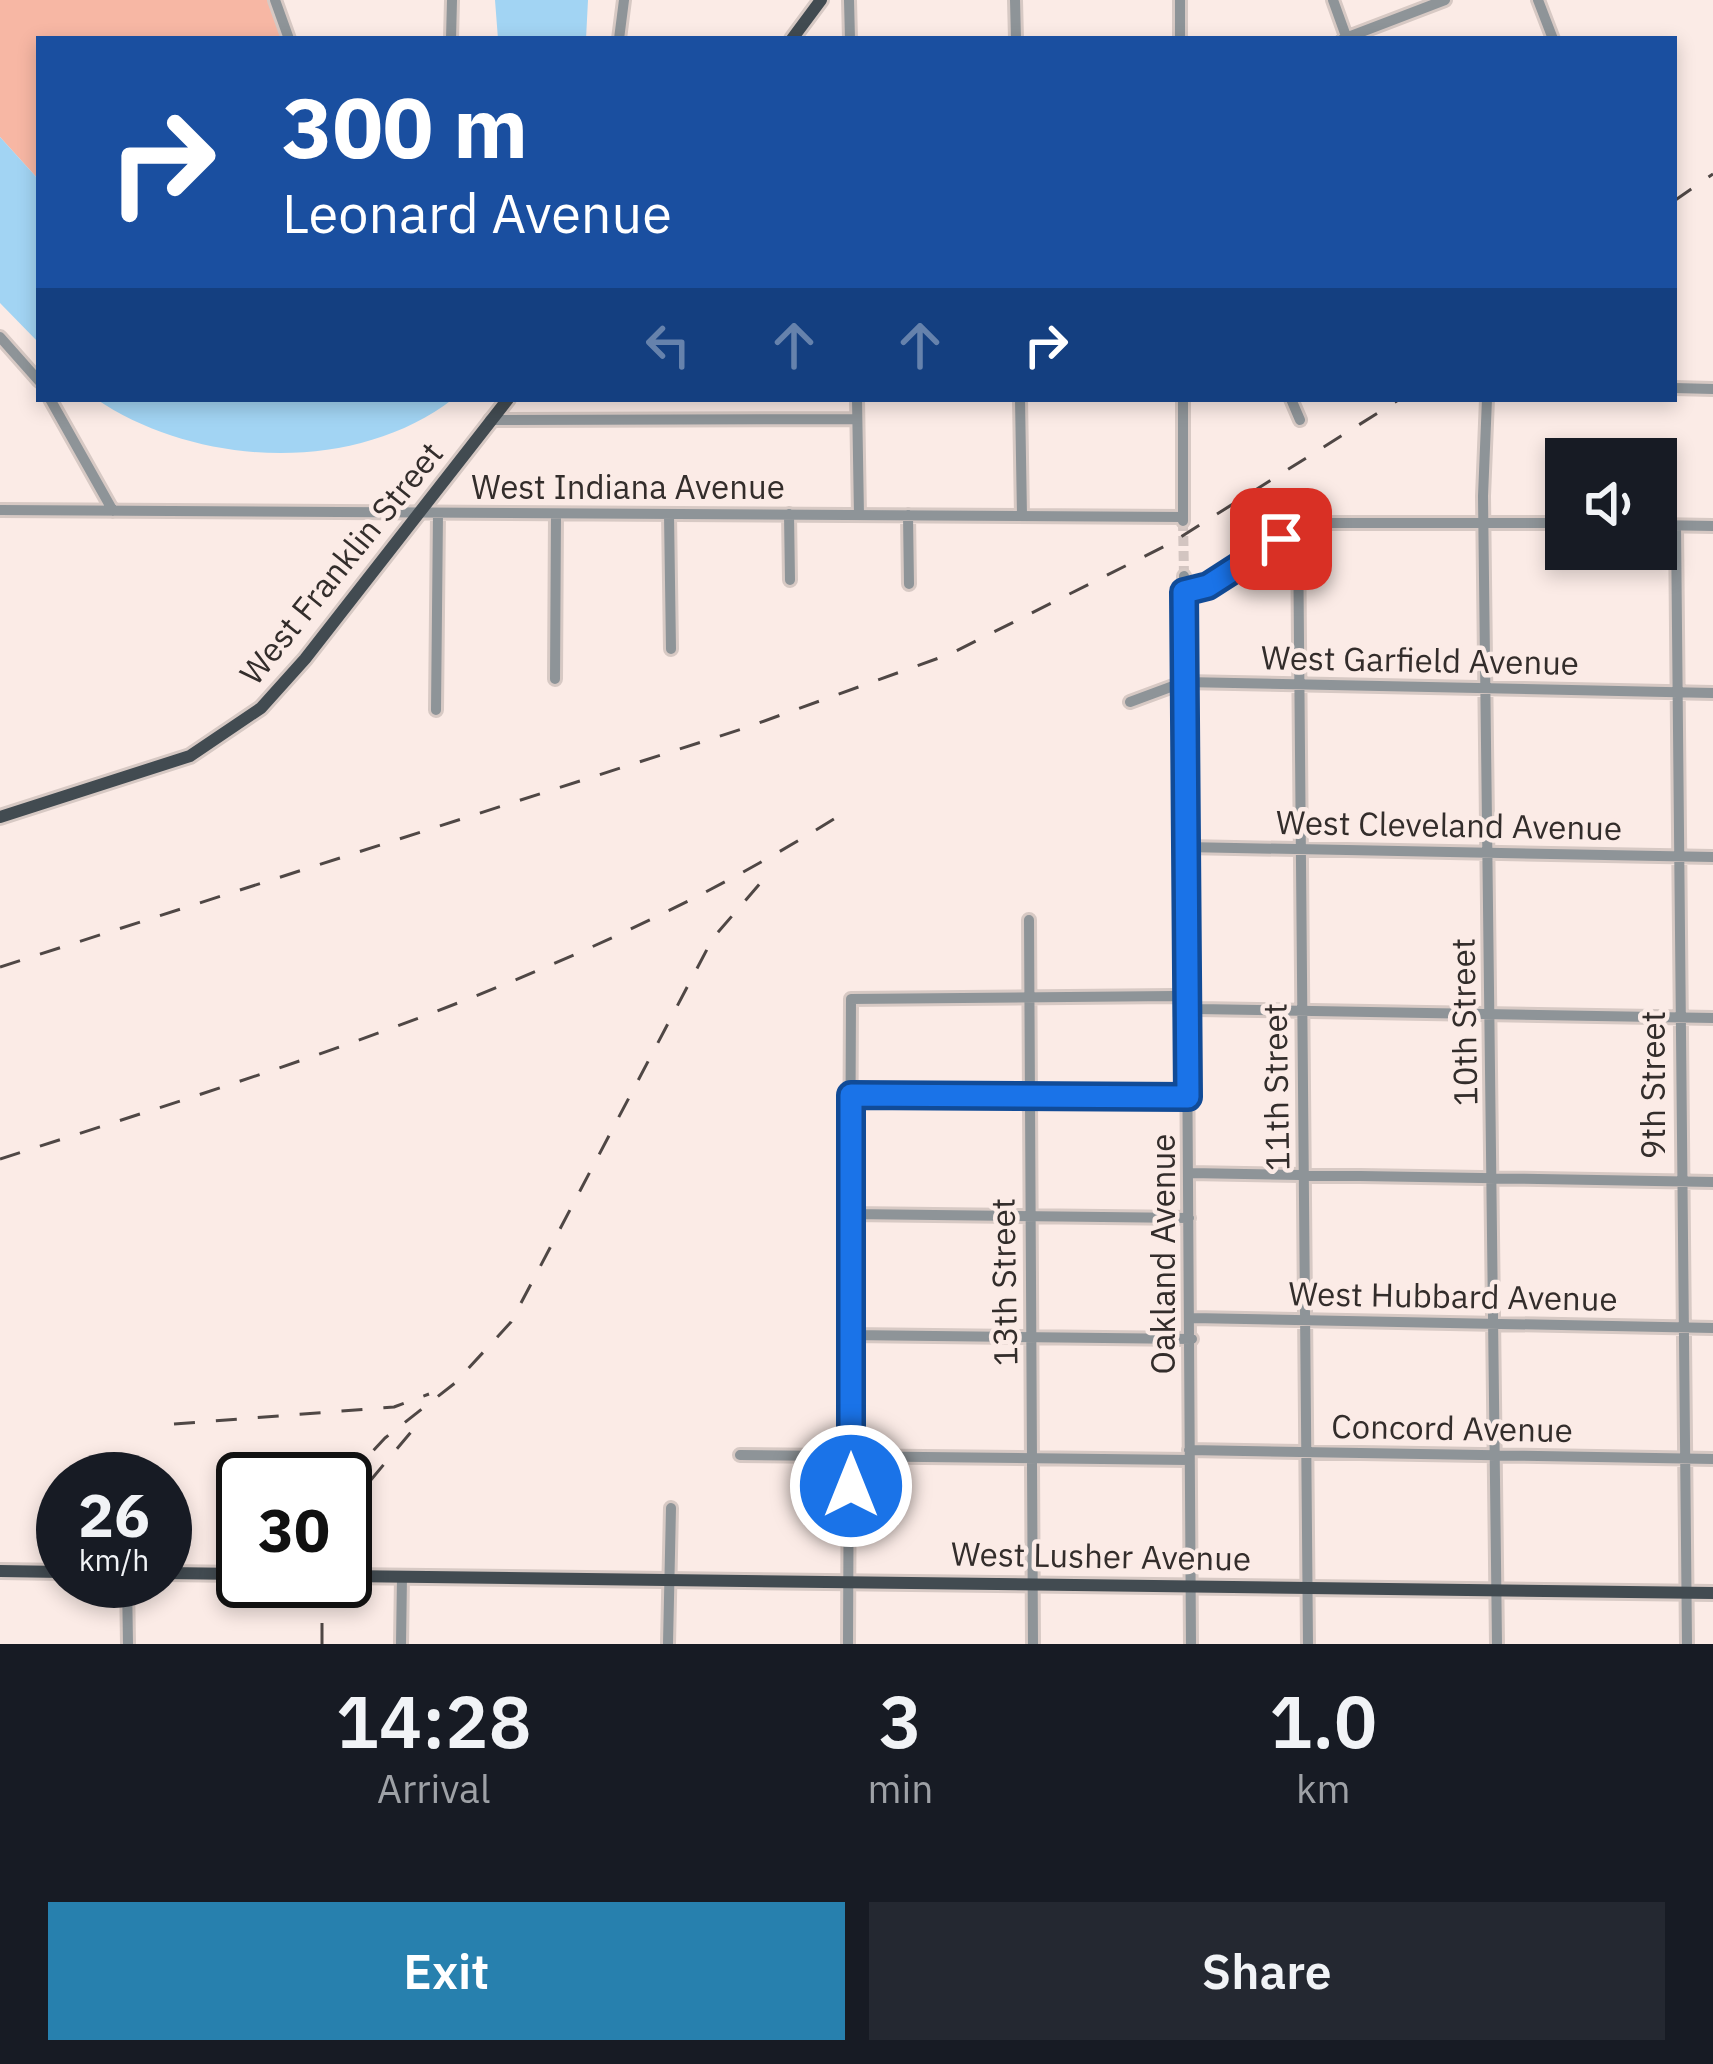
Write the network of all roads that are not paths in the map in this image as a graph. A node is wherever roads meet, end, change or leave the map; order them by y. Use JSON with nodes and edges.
{"nodes":[{"id":1,"x":275,"y":0,"type":"edge"},
{"id":2,"x":452,"y":0,"type":"edge"},
{"id":3,"x":624,"y":0,"type":"edge"},
{"id":4,"x":821,"y":0,"type":"edge"},
{"id":5,"x":849,"y":0,"type":"edge"},
{"id":6,"x":1016,"y":0,"type":"edge"},
{"id":7,"x":1180,"y":0,"type":"edge"},
{"id":8,"x":1333,"y":0,"type":"edge"},
{"id":9,"x":1445,"y":0,"type":"edge"},
{"id":10,"x":1538,"y":0,"type":"edge"},
{"id":11,"x":289,"y":36,"type":"edge"},
{"id":12,"x":451,"y":36,"type":"edge"},
{"id":13,"x":619,"y":36,"type":"edge"},
{"id":14,"x":794,"y":36,"type":"edge"},
{"id":15,"x":850,"y":36,"type":"edge"},
{"id":16,"x":1016,"y":36,"type":"edge"},
{"id":17,"x":1180,"y":36,"type":"edge"},
{"id":18,"x":1345,"y":36,"type":"edge"},
{"id":19,"x":1351,"y":36,"type":"edge"},
{"id":20,"x":1552,"y":36,"type":"edge"},
{"id":21,"x":2,"y":344,"type":"edge"},
{"id":22,"x":36,"y":378,"type":"edge"},
{"id":23,"x":1677,"y":388,"type":"edge"},
{"id":24,"x":1713,"y":388,"type":"edge"},
{"id":25,"x":52,"y":402,"type":"edge"},
{"id":26,"x":505,"y":402,"type":"edge"},
{"id":27,"x":857,"y":402,"type":"edge"},
{"id":28,"x":1021,"y":402,"type":"edge"},
{"id":29,"x":1183,"y":402,"type":"edge"},
{"id":30,"x":1293,"y":402,"type":"edge"},
{"id":31,"x":1486,"y":402,"type":"edge"},
{"id":32,"x":857,"y":419,"type":"junction"},
{"id":33,"x":490,"y":420,"type":"junction"},
{"id":34,"x":1300,"y":420,"type":"dead end"},
{"id":35,"x":0,"y":510,"type":"edge"},
{"id":36,"x":113,"y":511,"type":"junction"},
{"id":37,"x":419,"y":513,"type":"junction"},
{"id":38,"x":438,"y":513,"type":"junction"},
{"id":39,"x":556,"y":514,"type":"junction"},
{"id":40,"x":670,"y":514,"type":"junction"},
{"id":41,"x":789,"y":514,"type":"junction"},
{"id":42,"x":859,"y":515,"type":"junction"},
{"id":43,"x":908,"y":515,"type":"junction"},
{"id":44,"x":1022,"y":516,"type":"junction"},
{"id":45,"x":1486,"y":522,"type":"junction"},
{"id":46,"x":1545,"y":523,"type":"edge"},
{"id":47,"x":1677,"y":526,"type":"edge"},
{"id":48,"x":1713,"y":526,"type":"edge"},
{"id":49,"x":1298,"y":529,"type":"junction"},
{"id":50,"x":1677,"y":570,"type":"edge"},
{"id":51,"x":1184,"y":576,"type":"tunnel mouth"},
{"id":52,"x":790,"y":580,"type":"dead end"},
{"id":53,"x":909,"y":584,"type":"dead end"},
{"id":54,"x":1184,"y":592,"type":"junction"},
{"id":55,"x":671,"y":649,"type":"dead end"},
{"id":56,"x":555,"y":679,"type":"dead end"},
{"id":57,"x":1184,"y":682,"type":"junction"},
{"id":58,"x":1299,"y":684,"type":"junction"},
{"id":59,"x":1489,"y":687,"type":"junction"},
{"id":60,"x":1678,"y":692,"type":"junction"},
{"id":61,"x":1713,"y":693,"type":"edge"},
{"id":62,"x":1130,"y":702,"type":"dead end"},
{"id":63,"x":436,"y":710,"type":"dead end"},
{"id":64,"x":0,"y":818,"type":"edge"},
{"id":65,"x":1185,"y":847,"type":"junction"},
{"id":66,"x":1301,"y":849,"type":"junction"},
{"id":67,"x":1489,"y":854,"type":"junction"},
{"id":68,"x":1680,"y":856,"type":"junction"},
{"id":69,"x":1713,"y":857,"type":"edge"},
{"id":70,"x":1029,"y":920,"type":"dead end"},
{"id":71,"x":1030,"y":997,"type":"junction"},
{"id":72,"x":1186,"y":1004,"type":"junction"},
{"id":73,"x":1300,"y":1010,"type":"junction"},
{"id":74,"x":1490,"y":1013,"type":"junction"},
{"id":75,"x":1679,"y":1018,"type":"junction"},
{"id":76,"x":1713,"y":1018,"type":"edge"},
{"id":77,"x":1029,"y":1093,"type":"junction"},
{"id":78,"x":851,"y":1095,"type":"junction"},
{"id":79,"x":1188,"y":1097,"type":"junction"},
{"id":80,"x":1190,"y":1173,"type":"junction"},
{"id":81,"x":1304,"y":1175,"type":"junction"},
{"id":82,"x":1492,"y":1178,"type":"junction"},
{"id":83,"x":1681,"y":1181,"type":"junction"},
{"id":84,"x":1713,"y":1182,"type":"edge"},
{"id":85,"x":851,"y":1214,"type":"junction"},
{"id":86,"x":1031,"y":1216,"type":"junction"},
{"id":87,"x":1189,"y":1218,"type":"junction"},
{"id":88,"x":1192,"y":1318,"type":"junction"},
{"id":89,"x":1306,"y":1320,"type":"junction"},
{"id":90,"x":1494,"y":1324,"type":"junction"},
{"id":91,"x":1683,"y":1327,"type":"junction"},
{"id":92,"x":1713,"y":1328,"type":"edge"},
{"id":93,"x":851,"y":1335,"type":"junction"},
{"id":94,"x":1032,"y":1338,"type":"junction"},
{"id":95,"x":1192,"y":1339,"type":"junction"},
{"id":96,"x":1307,"y":1452,"type":"junction"},
{"id":97,"x":740,"y":1455,"type":"dead end"},
{"id":98,"x":1189,"y":1455,"type":"junction"},
{"id":99,"x":1497,"y":1455,"type":"junction"},
{"id":100,"x":851,"y":1456,"type":"junction"},
{"id":101,"x":1033,"y":1459,"type":"junction"},
{"id":102,"x":1686,"y":1459,"type":"junction"},
{"id":103,"x":1713,"y":1459,"type":"edge"},
{"id":104,"x":671,"y":1508,"type":"dead end"},
{"id":105,"x":0,"y":1571,"type":"edge"},
{"id":106,"x":36,"y":1572,"type":"edge"},
{"id":107,"x":372,"y":1576,"type":"edge"},
{"id":108,"x":402,"y":1576,"type":"junction"},
{"id":109,"x":669,"y":1579,"type":"junction"},
{"id":110,"x":851,"y":1580,"type":"junction"},
{"id":111,"x":1034,"y":1582,"type":"junction"},
{"id":112,"x":1191,"y":1584,"type":"junction"},
{"id":113,"x":1309,"y":1586,"type":"junction"},
{"id":114,"x":1497,"y":1589,"type":"junction"},
{"id":115,"x":1687,"y":1592,"type":"junction"},
{"id":116,"x":1713,"y":1593,"type":"edge"},
{"id":117,"x":128,"y":1608,"type":"edge"},
{"id":118,"x":128,"y":1644,"type":"edge"},
{"id":119,"x":401,"y":1644,"type":"edge"},
{"id":120,"x":668,"y":1644,"type":"edge"},
{"id":121,"x":848,"y":1644,"type":"edge"},
{"id":122,"x":1033,"y":1644,"type":"edge"},
{"id":123,"x":1191,"y":1644,"type":"edge"},
{"id":124,"x":1308,"y":1644,"type":"edge"},
{"id":125,"x":1497,"y":1644,"type":"edge"},
{"id":126,"x":1687,"y":1644,"type":"edge"}],
"edges":[{"from":1,"to":11,"type":"street"},
{"from":2,"to":12,"type":"street"},
{"from":3,"to":13,"type":"street"},
{"from":4,"to":14,"type":"main road"},
{"from":5,"to":15,"type":"street"},
{"from":6,"to":16,"type":"street"},
{"from":7,"to":17,"type":"street"},
{"from":8,"to":18,"type":"street"},
{"from":9,"to":19,"type":"street"},
{"from":10,"to":20,"type":"street"},
{"from":21,"to":22,"type":"street"},
{"from":23,"to":24,"type":"street"},
{"from":25,"to":36,"type":"street"},
{"from":26,"to":33,"type":"main road","name":"West Franklin Street"},
{"from":27,"to":32,"type":"street"},
{"from":28,"to":44,"type":"street"},
{"from":29,"to":44,"type":"street","name":"West Indiana Avenue"},
{"from":30,"to":34,"type":"street"},
{"from":31,"to":45,"type":"street","name":"10th Street"},
{"from":32,"to":33,"type":"street"},
{"from":32,"to":42,"type":"street"},
{"from":33,"to":37,"type":"main road","name":"West Franklin Street"},
{"from":35,"to":36,"type":"street","name":"West Indiana Avenue"},
{"from":36,"to":37,"type":"street","name":"West Indiana Avenue"},
{"from":37,"to":38,"type":"street","name":"West Indiana Avenue"},
{"from":37,"to":64,"type":"main road","name":"West Franklin Street"},
{"from":38,"to":39,"type":"street","name":"West Indiana Avenue"},
{"from":38,"to":63,"type":"street"},
{"from":39,"to":40,"type":"street","name":"West Indiana Avenue"},
{"from":39,"to":56,"type":"street"},
{"from":40,"to":41,"type":"street","name":"West Indiana Avenue"},
{"from":40,"to":55,"type":"street"},
{"from":41,"to":42,"type":"street","name":"West Indiana Avenue"},
{"from":41,"to":52,"type":"street"},
{"from":42,"to":43,"type":"street","name":"West Indiana Avenue"},
{"from":43,"to":44,"type":"street","name":"West Indiana Avenue"},
{"from":43,"to":53,"type":"street"},
{"from":45,"to":46,"type":"street"},
{"from":45,"to":49,"type":"street"},
{"from":45,"to":59,"type":"street","name":"10th Street"},
{"from":47,"to":48,"type":"street"},
{"from":49,"to":54,"type":"street"},
{"from":49,"to":58,"type":"street","name":"11th Street"},
{"from":50,"to":60,"type":"street","name":"9th Street"},
{"from":51,"to":54,"type":"street","name":"Oakland Avenue"},
{"from":54,"to":57,"type":"street","name":"Oakland Avenue"},
{"from":57,"to":58,"type":"street","name":"West Garfield Avenue"},
{"from":57,"to":62,"type":"street","name":"West Garfield Avenue"},
{"from":57,"to":65,"type":"street","name":"Oakland Avenue"},
{"from":58,"to":59,"type":"street","name":"West Garfield Avenue"},
{"from":58,"to":66,"type":"street","name":"11th Street"},
{"from":59,"to":60,"type":"street","name":"West Garfield Avenue"},
{"from":59,"to":67,"type":"street","name":"10th Street"},
{"from":60,"to":61,"type":"street","name":"West Garfield Avenue"},
{"from":60,"to":68,"type":"street","name":"9th Street"},
{"from":65,"to":66,"type":"street","name":"West Cleveland Avenue"},
{"from":65,"to":72,"type":"street","name":"Oakland Avenue"},
{"from":66,"to":67,"type":"street","name":"West Cleveland Avenue"},
{"from":66,"to":73,"type":"street","name":"11th Street"},
{"from":67,"to":68,"type":"street","name":"West Cleveland Avenue"},
{"from":67,"to":74,"type":"street","name":"10th Street"},
{"from":68,"to":69,"type":"street","name":"West Cleveland Avenue"},
{"from":68,"to":75,"type":"street","name":"9th Street"},
{"from":70,"to":71,"type":"street","name":"13th Street"},
{"from":71,"to":72,"type":"street"},
{"from":71,"to":77,"type":"street","name":"13th Street"},
{"from":71,"to":78,"type":"street"},
{"from":72,"to":73,"type":"street"},
{"from":72,"to":79,"type":"street","name":"Oakland Avenue"},
{"from":73,"to":74,"type":"street"},
{"from":73,"to":81,"type":"street","name":"11th Street"},
{"from":74,"to":75,"type":"street"},
{"from":74,"to":82,"type":"street","name":"10th Street"},
{"from":75,"to":76,"type":"street"},
{"from":75,"to":83,"type":"street","name":"9th Street"},
{"from":77,"to":78,"type":"street"},
{"from":77,"to":79,"type":"street"},
{"from":77,"to":86,"type":"street","name":"13th Street"},
{"from":78,"to":85,"type":"street"},
{"from":79,"to":80,"type":"street","name":"Oakland Avenue"},
{"from":80,"to":81,"type":"street"},
{"from":80,"to":87,"type":"street","name":"Oakland Avenue"},
{"from":81,"to":82,"type":"street"},
{"from":81,"to":89,"type":"street","name":"11th Street"},
{"from":82,"to":83,"type":"street"},
{"from":82,"to":90,"type":"street","name":"10th Street"},
{"from":83,"to":84,"type":"street"},
{"from":83,"to":91,"type":"street","name":"9th Street"},
{"from":85,"to":86,"type":"street"},
{"from":85,"to":93,"type":"street"},
{"from":86,"to":87,"type":"street"},
{"from":86,"to":94,"type":"street","name":"13th Street"},
{"from":87,"to":88,"type":"street","name":"Oakland Avenue"},
{"from":88,"to":89,"type":"street","name":"West Hubbard Avenue"},
{"from":88,"to":95,"type":"street","name":"Oakland Avenue"},
{"from":89,"to":90,"type":"street","name":"West Hubbard Avenue"},
{"from":89,"to":96,"type":"street","name":"11th Street"},
{"from":90,"to":91,"type":"street","name":"West Hubbard Avenue"},
{"from":90,"to":99,"type":"street","name":"10th Street"},
{"from":91,"to":92,"type":"street","name":"West Hubbard Avenue"},
{"from":91,"to":102,"type":"street","name":"9th Street"},
{"from":93,"to":94,"type":"street"},
{"from":93,"to":100,"type":"street"},
{"from":94,"to":95,"type":"street"},
{"from":94,"to":101,"type":"street","name":"13th Street"},
{"from":95,"to":98,"type":"street","name":"Oakland Avenue"},
{"from":96,"to":98,"type":"street","name":"Concord Avenue"},
{"from":96,"to":99,"type":"street","name":"Concord Avenue"},
{"from":96,"to":113,"type":"street","name":"11th Street"},
{"from":97,"to":100,"type":"street","name":"Concord Avenue"},
{"from":98,"to":101,"type":"street","name":"Concord Avenue"},
{"from":98,"to":112,"type":"street","name":"Oakland Avenue"},
{"from":99,"to":102,"type":"street","name":"Concord Avenue"},
{"from":99,"to":114,"type":"street","name":"10th Street"},
{"from":100,"to":101,"type":"street","name":"Concord Avenue"},
{"from":100,"to":110,"type":"street"},
{"from":101,"to":111,"type":"street","name":"13th Street"},
{"from":102,"to":103,"type":"street","name":"Concord Avenue"},
{"from":102,"to":115,"type":"street","name":"9th Street"},
{"from":104,"to":109,"type":"street"},
{"from":105,"to":106,"type":"main road"},
{"from":107,"to":108,"type":"main road","name":"West Lusher Avenue"},
{"from":108,"to":109,"type":"main road","name":"West Lusher Avenue"},
{"from":108,"to":119,"type":"street"},
{"from":109,"to":110,"type":"main road","name":"West Lusher Avenue"},
{"from":109,"to":120,"type":"street"},
{"from":110,"to":111,"type":"main road","name":"West Lusher Avenue"},
{"from":110,"to":121,"type":"street"},
{"from":111,"to":112,"type":"main road","name":"West Lusher Avenue"},
{"from":111,"to":122,"type":"street","name":"13th Street"},
{"from":112,"to":113,"type":"main road","name":"West Lusher Avenue"},
{"from":112,"to":123,"type":"street","name":"Oakland Avenue"},
{"from":113,"to":114,"type":"main road","name":"West Lusher Avenue"},
{"from":113,"to":124,"type":"street","name":"11th Street"},
{"from":114,"to":115,"type":"main road","name":"West Lusher Avenue"},
{"from":114,"to":125,"type":"street","name":"10th Street"},
{"from":115,"to":116,"type":"main road","name":"West Lusher Avenue"},
{"from":115,"to":126,"type":"street","name":"9th Street"},
{"from":117,"to":118,"type":"street"}]}
